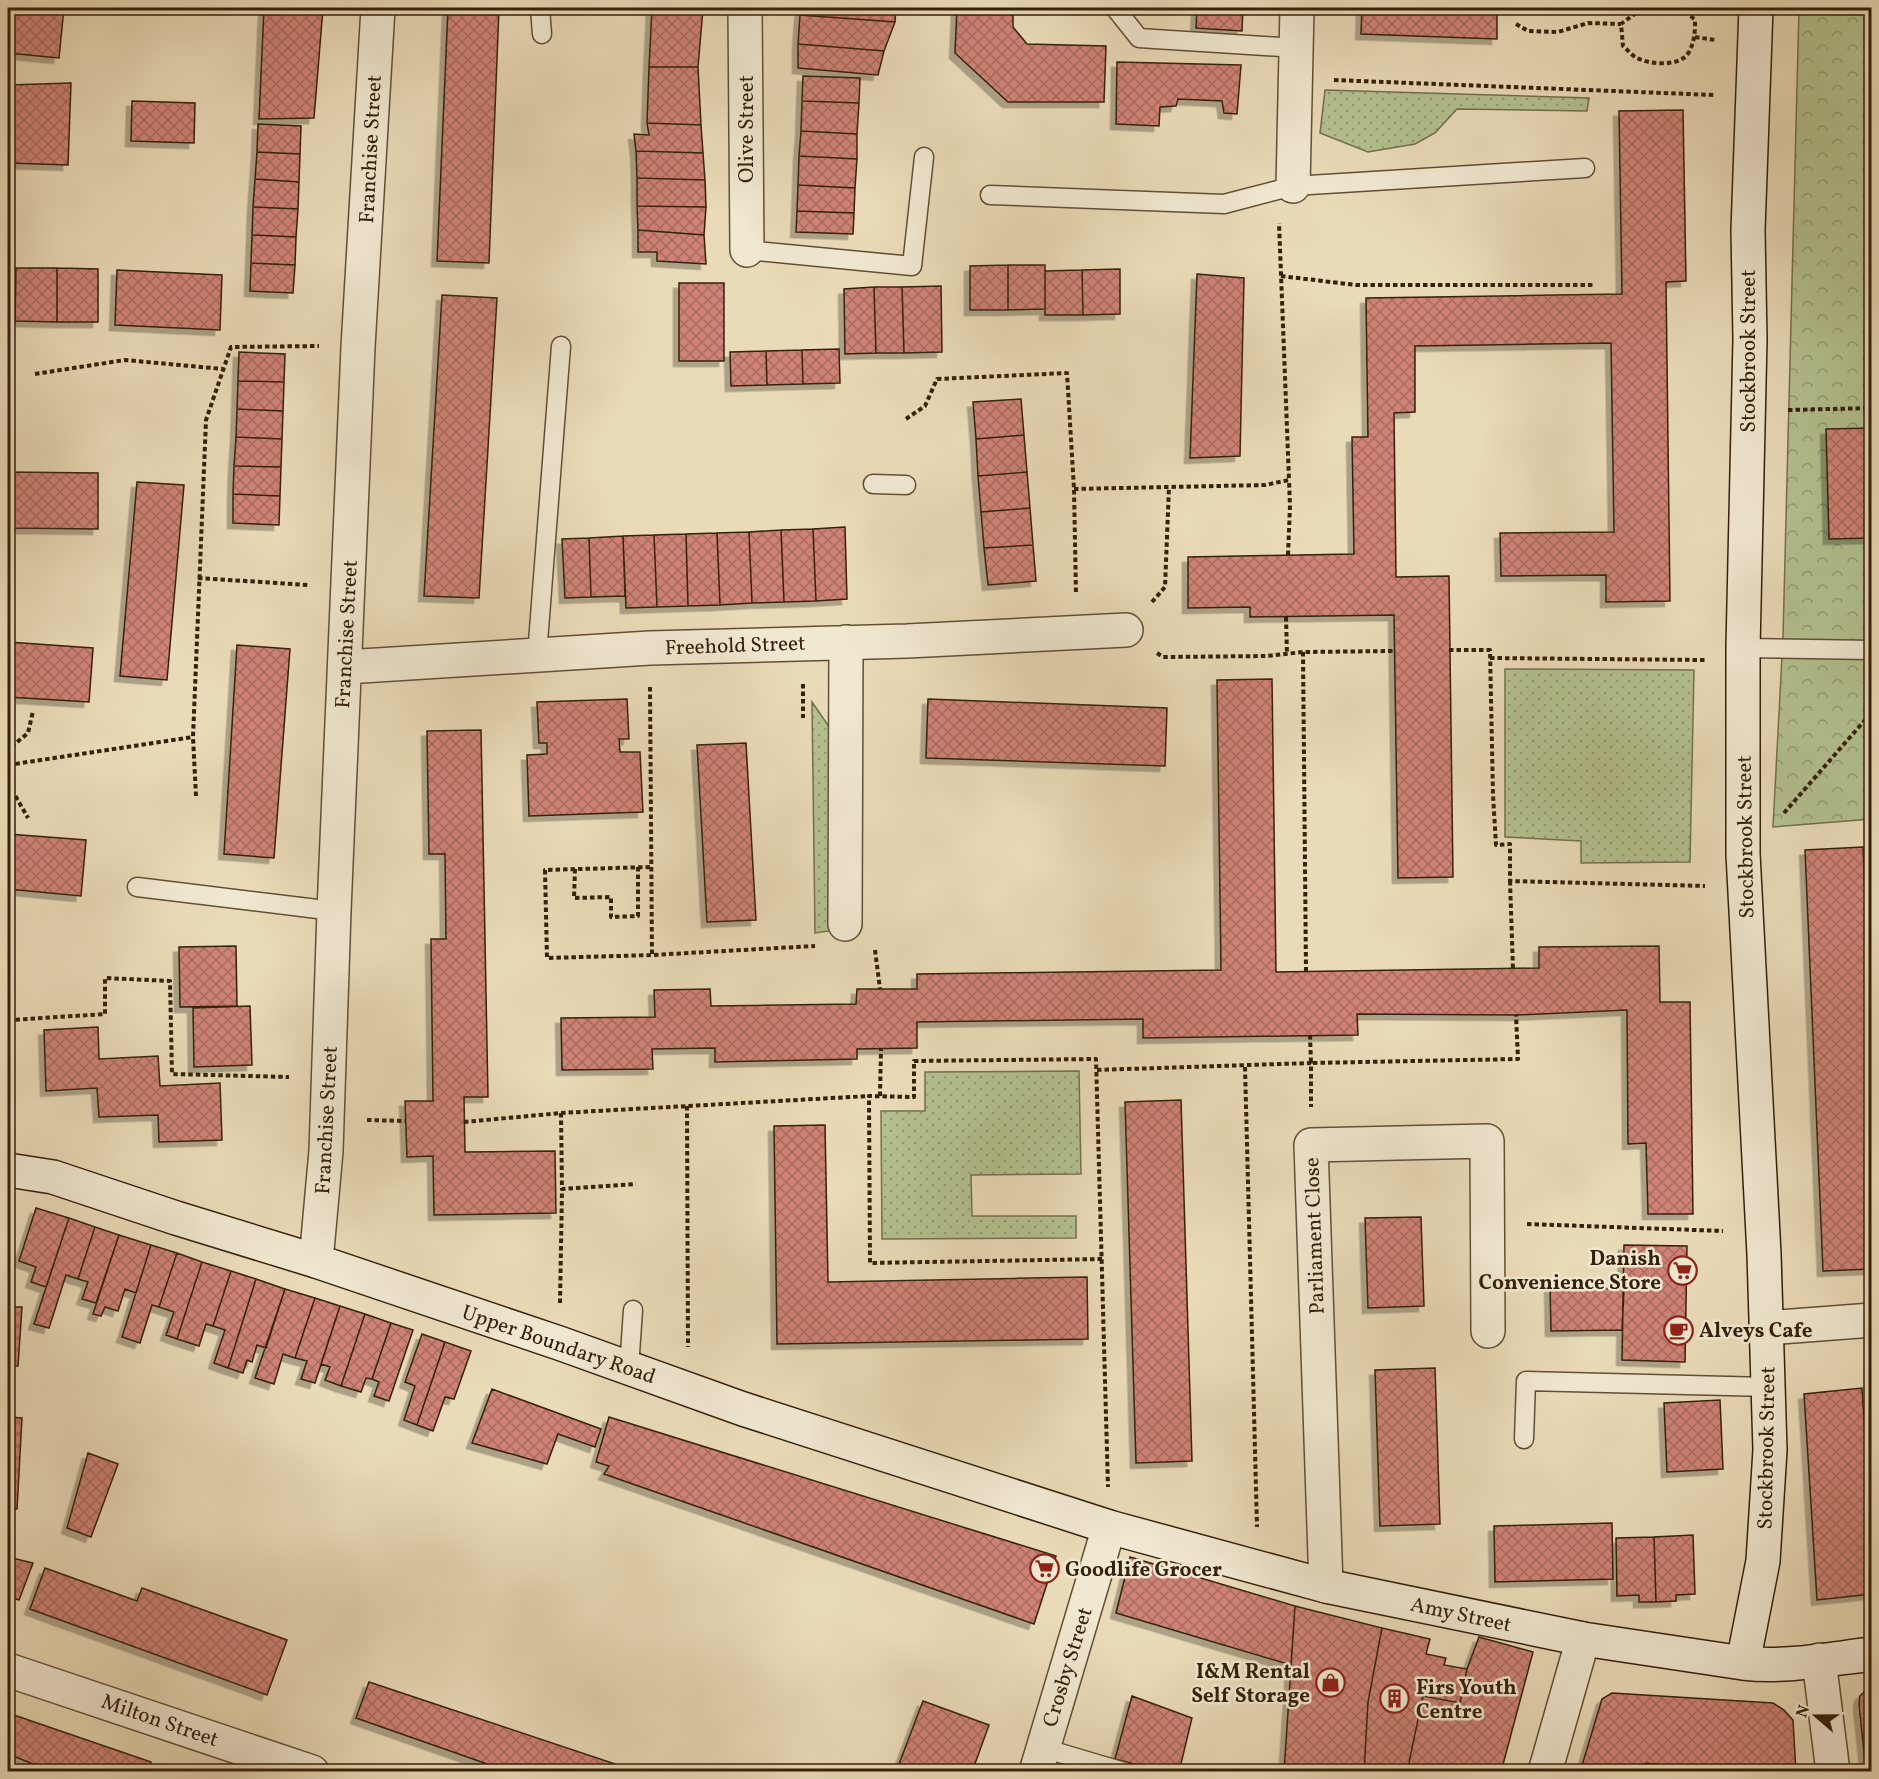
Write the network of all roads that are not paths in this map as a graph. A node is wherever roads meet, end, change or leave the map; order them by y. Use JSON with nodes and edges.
{"nodes":[{"id":1,"x":378,"y":8,"type":"edge"},
{"id":2,"x":540,"y":8,"type":"edge"},
{"id":3,"x":744,"y":8,"type":"edge"},
{"id":4,"x":1115,"y":8,"type":"edge"},
{"id":5,"x":1297,"y":8,"type":"edge"},
{"id":6,"x":1756,"y":8,"type":"edge"},
{"id":7,"x":542,"y":34,"type":"dead end"},
{"id":8,"x":1295,"y":63,"type":"junction"},
{"id":9,"x":924,"y":157,"type":"dead end"},
{"id":10,"x":1585,"y":168,"type":"dead end"},
{"id":11,"x":1285,"y":187,"type":"junction"},
{"id":12,"x":990,"y":195,"type":"dead end"},
{"id":13,"x":747,"y":250,"type":"joint"},
{"id":14,"x":561,"y":346,"type":"dead end"},
{"id":15,"x":873,"y":484,"type":"dead end"},
{"id":16,"x":906,"y":485,"type":"dead end"},
{"id":17,"x":1126,"y":630,"type":"road end"},
{"id":18,"x":846,"y":642,"type":"junction"},
{"id":19,"x":1872,"y":650,"type":"edge"},
{"id":20,"x":537,"y":655,"type":"junction"},
{"id":21,"x":1743,"y":655,"type":"junction"},
{"id":22,"x":345,"y":667,"type":"junction"},
{"id":23,"x":137,"y":887,"type":"dead end"},
{"id":24,"x":334,"y":910,"type":"junction"},
{"id":25,"x":845,"y":924,"type":"dead end"},
{"id":26,"x":8,"y":1170,"type":"edge"},
{"id":27,"x":316,"y":1261,"type":"junction"},
{"id":28,"x":633,"y":1310,"type":"dead end"},
{"id":29,"x":1872,"y":1320,"type":"edge"},
{"id":30,"x":1767,"y":1328,"type":"junction"},
{"id":31,"x":1488,"y":1331,"type":"dead end"},
{"id":32,"x":629,"y":1368,"type":"junction"},
{"id":33,"x":1768,"y":1387,"type":"junction"},
{"id":34,"x":1524,"y":1439,"type":"dead end"},
{"id":35,"x":1109,"y":1527,"type":"junction"},
{"id":36,"x":1326,"y":1586,"type":"junction"},
{"id":37,"x":1583,"y":1639,"type":"junction"},
{"id":38,"x":1872,"y":1654,"type":"edge"},
{"id":39,"x":1819,"y":1660,"type":"junction"},
{"id":40,"x":1743,"y":1663,"type":"junction"},
{"id":41,"x":8,"y":1670,"type":"edge"},
{"id":42,"x":1039,"y":1760,"type":"edge"},
{"id":43,"x":312,"y":1772,"type":"edge"},
{"id":44,"x":1124,"y":1772,"type":"edge"},
{"id":45,"x":1545,"y":1772,"type":"edge"},
{"id":46,"x":1833,"y":1772,"type":"edge"}],
"edges":[{"from":1,"to":22,"type":"street","name":"Franchise Street"},
{"from":2,"to":7,"type":"lane"},
{"from":3,"to":13,"type":"street","name":"Olive Street"},
{"from":4,"to":8,"type":"lane"},
{"from":5,"to":8,"type":"street"},
{"from":6,"to":21,"type":"street","name":"Stockbrook Street"},
{"from":8,"to":11,"type":"street"},
{"from":9,"to":13,"type":"lane"},
{"from":10,"to":11,"type":"lane"},
{"from":11,"to":12,"type":"lane"},
{"from":14,"to":20,"type":"lane"},
{"from":15,"to":16,"type":"lane"},
{"from":17,"to":18,"type":"street","name":"Freehold Street"},
{"from":18,"to":20,"type":"street","name":"Freehold Street"},
{"from":18,"to":25,"type":"street"},
{"from":19,"to":21,"type":"lane"},
{"from":20,"to":22,"type":"street","name":"Freehold Street"},
{"from":21,"to":30,"type":"street","name":"Stockbrook Street"},
{"from":22,"to":24,"type":"street","name":"Franchise Street"},
{"from":23,"to":24,"type":"lane"},
{"from":24,"to":27,"type":"street","name":"Franchise Street"},
{"from":26,"to":27,"type":"street","name":"Upper Boundary Road"},
{"from":27,"to":32,"type":"street","name":"Upper Boundary Road"},
{"from":28,"to":32,"type":"lane"},
{"from":29,"to":30,"type":"street"},
{"from":30,"to":33,"type":"street","name":"Stockbrook Street"},
{"from":31,"to":36,"type":"street","name":"Parliament Close"},
{"from":32,"to":35,"type":"street","name":"Upper Boundary Road"},
{"from":33,"to":34,"type":"lane"},
{"from":33,"to":40,"type":"street","name":"Stockbrook Street"},
{"from":35,"to":36,"type":"street","name":"Amy Street"},
{"from":35,"to":42,"type":"street","name":"Crosby Street"},
{"from":36,"to":37,"type":"street","name":"Amy Street"},
{"from":37,"to":40,"type":"street","name":"Amy Street"},
{"from":37,"to":45,"type":"street"},
{"from":38,"to":39,"type":"street","name":"Amy Street"},
{"from":39,"to":40,"type":"street","name":"Amy Street"},
{"from":39,"to":46,"type":"street"},
{"from":41,"to":43,"type":"street","name":"Milton Street"},
{"from":42,"to":44,"type":"lane"}]}
